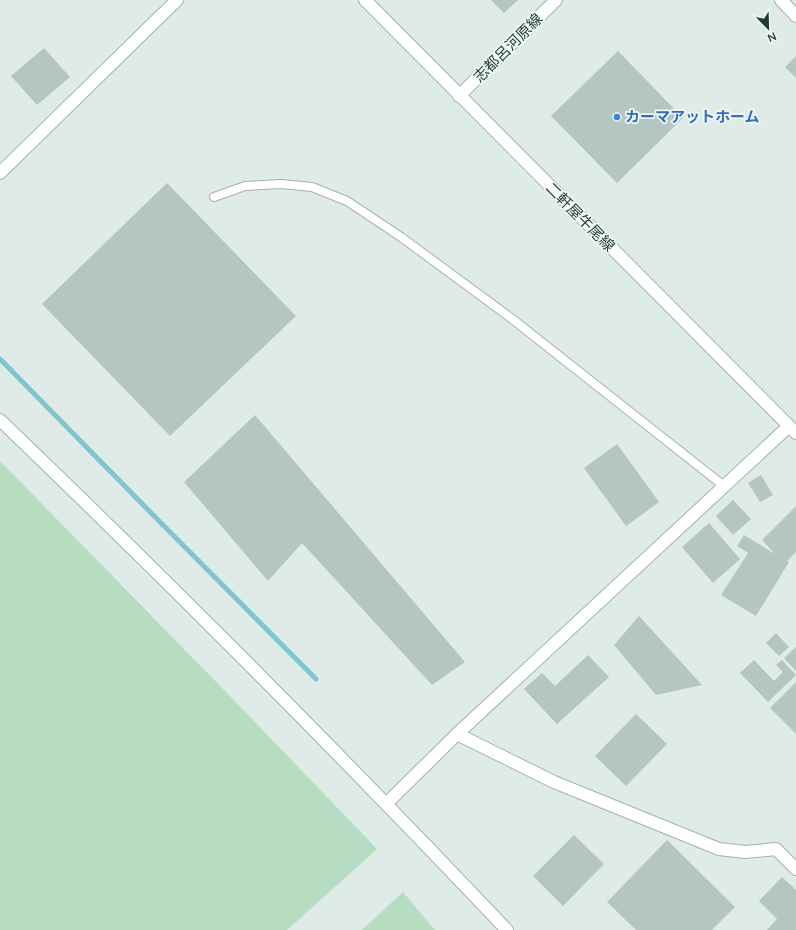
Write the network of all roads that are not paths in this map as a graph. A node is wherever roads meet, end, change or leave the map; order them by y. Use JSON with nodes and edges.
{"nodes":[{"id":1,"x":177,"y":0,"type":"edge"},
{"id":2,"x":365,"y":0,"type":"edge"},
{"id":3,"x":556,"y":0,"type":"edge"},
{"id":4,"x":780,"y":0,"type":"edge"},
{"id":5,"x":796,"y":16,"type":"edge"},
{"id":6,"x":459,"y":96,"type":"junction"},
{"id":7,"x":0,"y":173,"type":"edge"},
{"id":8,"x":214,"y":197,"type":"dead end"},
{"id":9,"x":0,"y":420,"type":"edge"},
{"id":10,"x":792,"y":430,"type":"edge"},
{"id":11,"x":724,"y":486,"type":"junction"},
{"id":12,"x":457,"y":734,"type":"junction"},
{"id":13,"x":387,"y":803,"type":"junction"},
{"id":14,"x":796,"y":869,"type":"edge"},
{"id":15,"x":507,"y":930,"type":"edge"}],
"edges":[{"from":1,"to":7,"type":"street"},
{"from":2,"to":6,"type":"street","name":"二軒屋牛尾線"},
{"from":3,"to":6,"type":"street","name":"志都呂河原線"},
{"from":4,"to":5,"type":"street"},
{"from":6,"to":10,"type":"street","name":"二軒屋牛尾線"},
{"from":8,"to":11,"type":"lane"},
{"from":9,"to":13,"type":"street"},
{"from":10,"to":11,"type":"street"},
{"from":11,"to":12,"type":"street"},
{"from":12,"to":13,"type":"street"},
{"from":12,"to":14,"type":"street"},
{"from":13,"to":15,"type":"street"}]}
